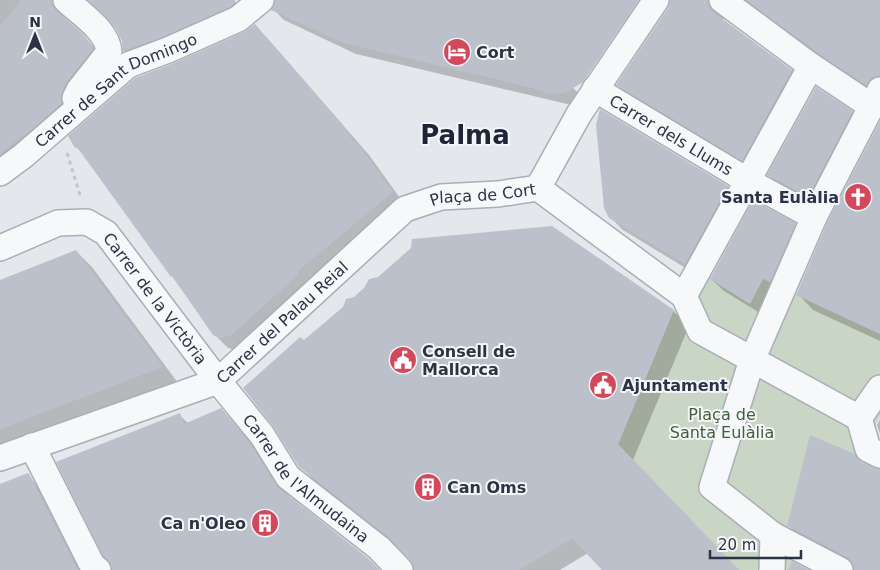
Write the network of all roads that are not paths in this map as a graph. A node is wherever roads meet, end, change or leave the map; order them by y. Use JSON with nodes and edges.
{"nodes":[{"id":1,"x":66,"y":0,"type":"edge"},
{"id":2,"x":261,"y":0,"type":"edge"},
{"id":3,"x":656,"y":0,"type":"edge"},
{"id":4,"x":722,"y":0,"type":"edge"},
{"id":5,"x":811,"y":66,"type":"junction"},
{"id":6,"x":595,"y":89,"type":"junction"},
{"id":7,"x":876,"y":98,"type":"edge"},
{"id":8,"x":66,"y":118,"type":"junction"},
{"id":9,"x":0,"y":173,"type":"edge"},
{"id":10,"x":748,"y":181,"type":"junction"},
{"id":11,"x":538,"y":188,"type":"junction"},
{"id":12,"x":404,"y":209,"type":"joint"},
{"id":13,"x":814,"y":217,"type":"junction"},
{"id":14,"x":0,"y":248,"type":"edge"},
{"id":15,"x":684,"y":296,"type":"junction"},
{"id":16,"x":752,"y":360,"type":"junction"},
{"id":17,"x":218,"y":381,"type":"junction"},
{"id":18,"x":880,"y":388,"type":"edge"},
{"id":19,"x":859,"y":418,"type":"junction"},
{"id":20,"x":32,"y":446,"type":"junction"},
{"id":21,"x":880,"y":455,"type":"edge"},
{"id":22,"x":0,"y":458,"type":"edge"},
{"id":23,"x":773,"y":535,"type":"junction"},
{"id":24,"x":98,"y":570,"type":"edge"},
{"id":25,"x":400,"y":570,"type":"edge"},
{"id":26,"x":772,"y":570,"type":"edge"},
{"id":27,"x":840,"y":570,"type":"edge"}],
"edges":[{"from":1,"to":8,"type":"street"},
{"from":2,"to":8,"type":"street","name":"Carrer de Sant Domingo"},
{"from":3,"to":6,"type":"street","name":"Plaça de Cort"},
{"from":4,"to":5,"type":"street"},
{"from":5,"to":7,"type":"street"},
{"from":5,"to":10,"type":"street"},
{"from":6,"to":10,"type":"street","name":"Carrer dels Llums"},
{"from":6,"to":11,"type":"street","name":"Plaça de Cort"},
{"from":7,"to":13,"type":"street"},
{"from":8,"to":9,"type":"street","name":"Carrer de Sant Domingo"},
{"from":10,"to":13,"type":"street","name":"Carrer dels Llums"},
{"from":10,"to":15,"type":"street"},
{"from":11,"to":12,"type":"street","name":"Plaça de Cort"},
{"from":11,"to":15,"type":"street"},
{"from":12,"to":17,"type":"street","name":"Carrer del Palau Reial"},
{"from":13,"to":16,"type":"street"},
{"from":14,"to":17,"type":"street","name":"Carrer de la Victòria"},
{"from":15,"to":16,"type":"street"},
{"from":16,"to":19,"type":"street"},
{"from":16,"to":23,"type":"street"},
{"from":17,"to":20,"type":"street","name":"Carrer del Palau Reial"},
{"from":17,"to":25,"type":"street","name":"Carrer de l'Almudaina"},
{"from":18,"to":19,"type":"street"},
{"from":19,"to":21,"type":"street"},
{"from":20,"to":22,"type":"street","name":"Carrer del Palau Reial"},
{"from":20,"to":24,"type":"street"},
{"from":23,"to":26,"type":"street"},
{"from":23,"to":27,"type":"street"}]}
